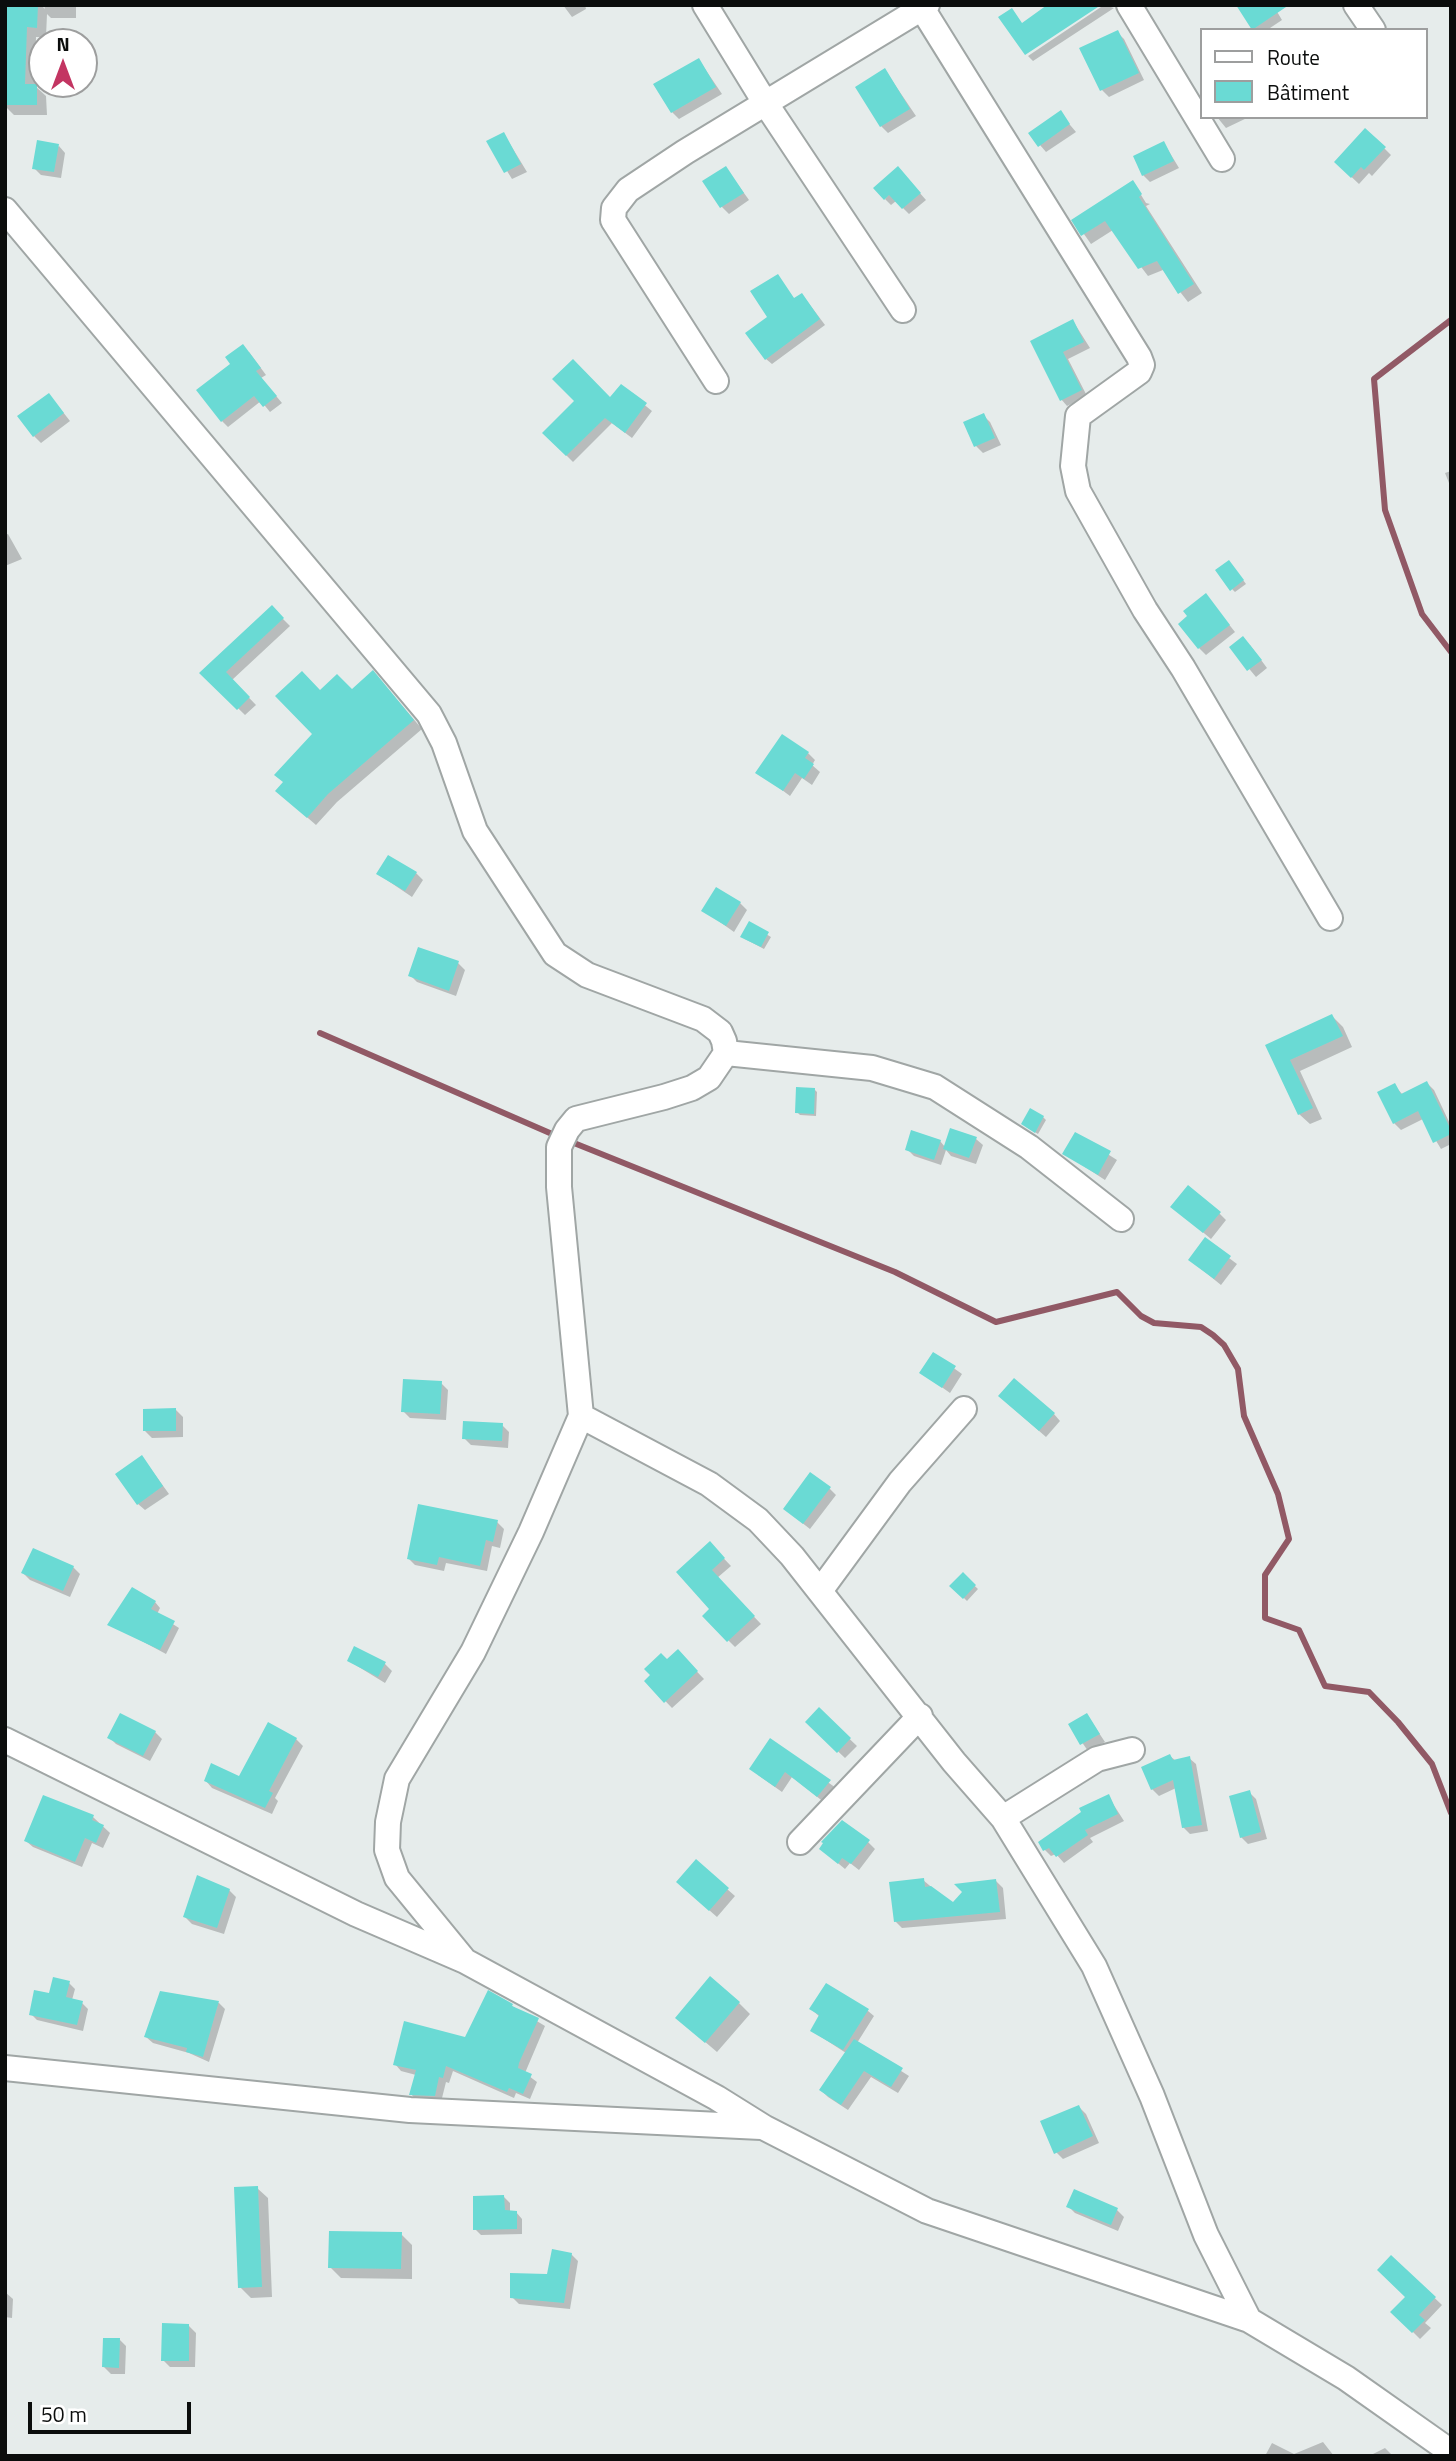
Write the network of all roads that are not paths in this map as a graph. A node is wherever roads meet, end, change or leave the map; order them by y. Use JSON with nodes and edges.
{"nodes":[{"id":1,"x":705,"y":5,"type":"edge"},
{"id":2,"x":1129,"y":5,"type":"edge"},
{"id":3,"x":1356,"y":5,"type":"edge"},
{"id":4,"x":923,"y":6,"type":"edge"},
{"id":5,"x":1372,"y":28,"type":"edge"},
{"id":6,"x":764,"y":101,"type":"junction"},
{"id":7,"x":1222,"y":159,"type":"dead end"},
{"id":8,"x":5,"y":210,"type":"edge"},
{"id":9,"x":903,"y":310,"type":"dead end"},
{"id":10,"x":716,"y":382,"type":"dead end"},
{"id":11,"x":1330,"y":918,"type":"dead end"},
{"id":12,"x":726,"y":1053,"type":"junction"},
{"id":13,"x":1121,"y":1219,"type":"dead end"},
{"id":14,"x":964,"y":1409,"type":"dead end"},
{"id":15,"x":581,"y":1416,"type":"junction"},
{"id":16,"x":820,"y":1591,"type":"junction"},
{"id":17,"x":920,"y":1716,"type":"junction"},
{"id":18,"x":5,"y":1740,"type":"edge"},
{"id":19,"x":1132,"y":1750,"type":"dead end"},
{"id":20,"x":1003,"y":1818,"type":"junction"},
{"id":21,"x":800,"y":1842,"type":"dead end"},
{"id":22,"x":465,"y":1961,"type":"junction"},
{"id":23,"x":5,"y":2068,"type":"edge"},
{"id":24,"x":765,"y":2128,"type":"junction"},
{"id":25,"x":1249,"y":2320,"type":"junction"},
{"id":26,"x":1451,"y":2452,"type":"edge"}],
"edges":[{"from":1,"to":6,"type":"street"},
{"from":2,"to":7,"type":"street"},
{"from":3,"to":5,"type":"street"},
{"from":4,"to":6,"type":"street"},
{"from":4,"to":11,"type":"street"},
{"from":6,"to":9,"type":"street"},
{"from":6,"to":10,"type":"street"},
{"from":8,"to":12,"type":"street"},
{"from":12,"to":13,"type":"street"},
{"from":12,"to":15,"type":"street"},
{"from":14,"to":16,"type":"street"},
{"from":15,"to":16,"type":"street"},
{"from":15,"to":22,"type":"street"},
{"from":16,"to":17,"type":"street"},
{"from":17,"to":20,"type":"street"},
{"from":17,"to":21,"type":"street"},
{"from":18,"to":22,"type":"street"},
{"from":19,"to":20,"type":"street"},
{"from":20,"to":25,"type":"street"},
{"from":22,"to":24,"type":"street"},
{"from":23,"to":24,"type":"street"},
{"from":24,"to":25,"type":"street"},
{"from":25,"to":26,"type":"street"}]}
